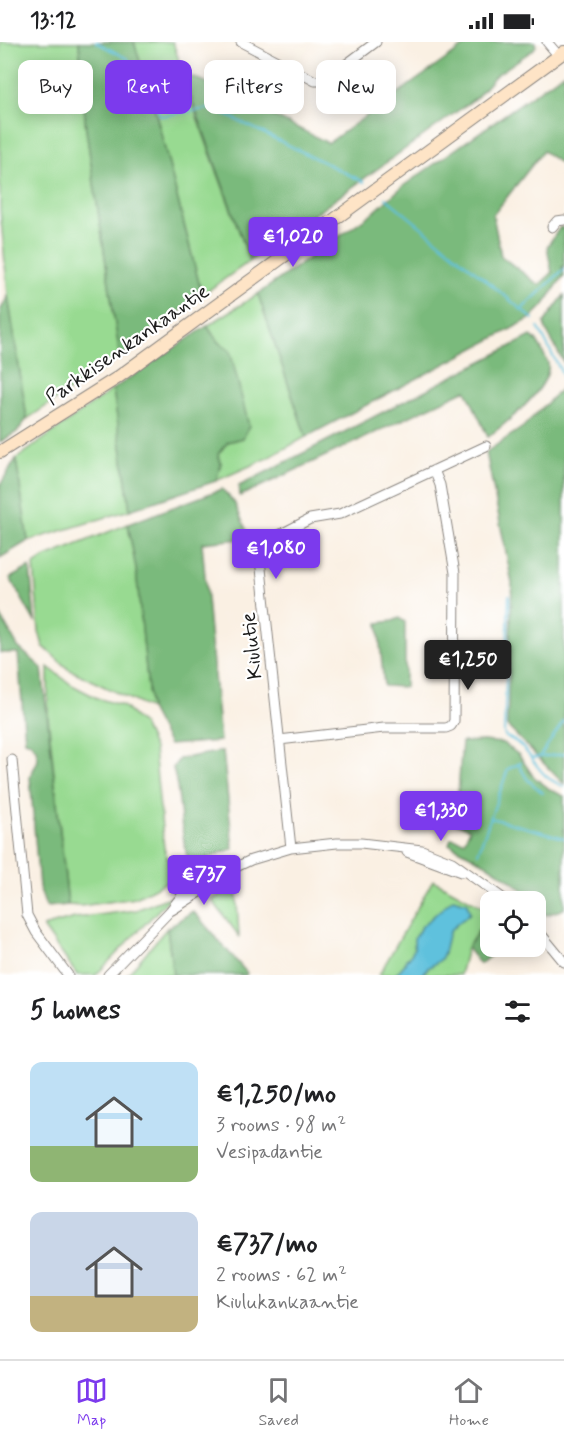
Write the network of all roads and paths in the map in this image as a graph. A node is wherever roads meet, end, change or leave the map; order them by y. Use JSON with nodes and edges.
{"nodes":[{"id":1,"x":241,"y":42,"type":"edge"},
{"id":2,"x":376,"y":42,"type":"edge"},
{"id":3,"x":548,"y":42,"type":"edge"},
{"id":4,"x":561,"y":53,"type":"edge"},
{"id":5,"x":564,"y":219,"type":"edge"},
{"id":6,"x":552,"y":227,"type":"dead end"},
{"id":7,"x":486,"y":446,"type":"dead end"},
{"id":8,"x":0,"y":452,"type":"edge"},
{"id":9,"x":434,"y":470,"type":"junction"},
{"id":10,"x":279,"y":740,"type":"junction"},
{"id":11,"x":12,"y":760,"type":"dead end"},
{"id":12,"x":291,"y":848,"type":"junction"},
{"id":13,"x":492,"y":891,"type":"edge"},
{"id":14,"x":546,"y":940,"type":"edge"},
{"id":15,"x":564,"y":962,"type":"edge"},
{"id":16,"x":68,"y":975,"type":"edge"},
{"id":17,"x":108,"y":975,"type":"edge"}],
"edges":[{"from":1,"to":2,"type":"street"},
{"from":3,"to":4,"type":"street"},
{"from":4,"to":8,"type":"street","name":"Parkkisenkankaantie"},
{"from":5,"to":6,"type":"street"},
{"from":7,"to":9,"type":"street","name":"Kiulutie"},
{"from":9,"to":10,"type":"street","name":"Kiulutie"},
{"from":9,"to":10,"type":"street"},
{"from":10,"to":12,"type":"street","name":"Kiulutie"},
{"from":11,"to":16,"type":"street"},
{"from":12,"to":13,"type":"street"},
{"from":12,"to":17,"type":"street"},
{"from":14,"to":15,"type":"street"}]}
